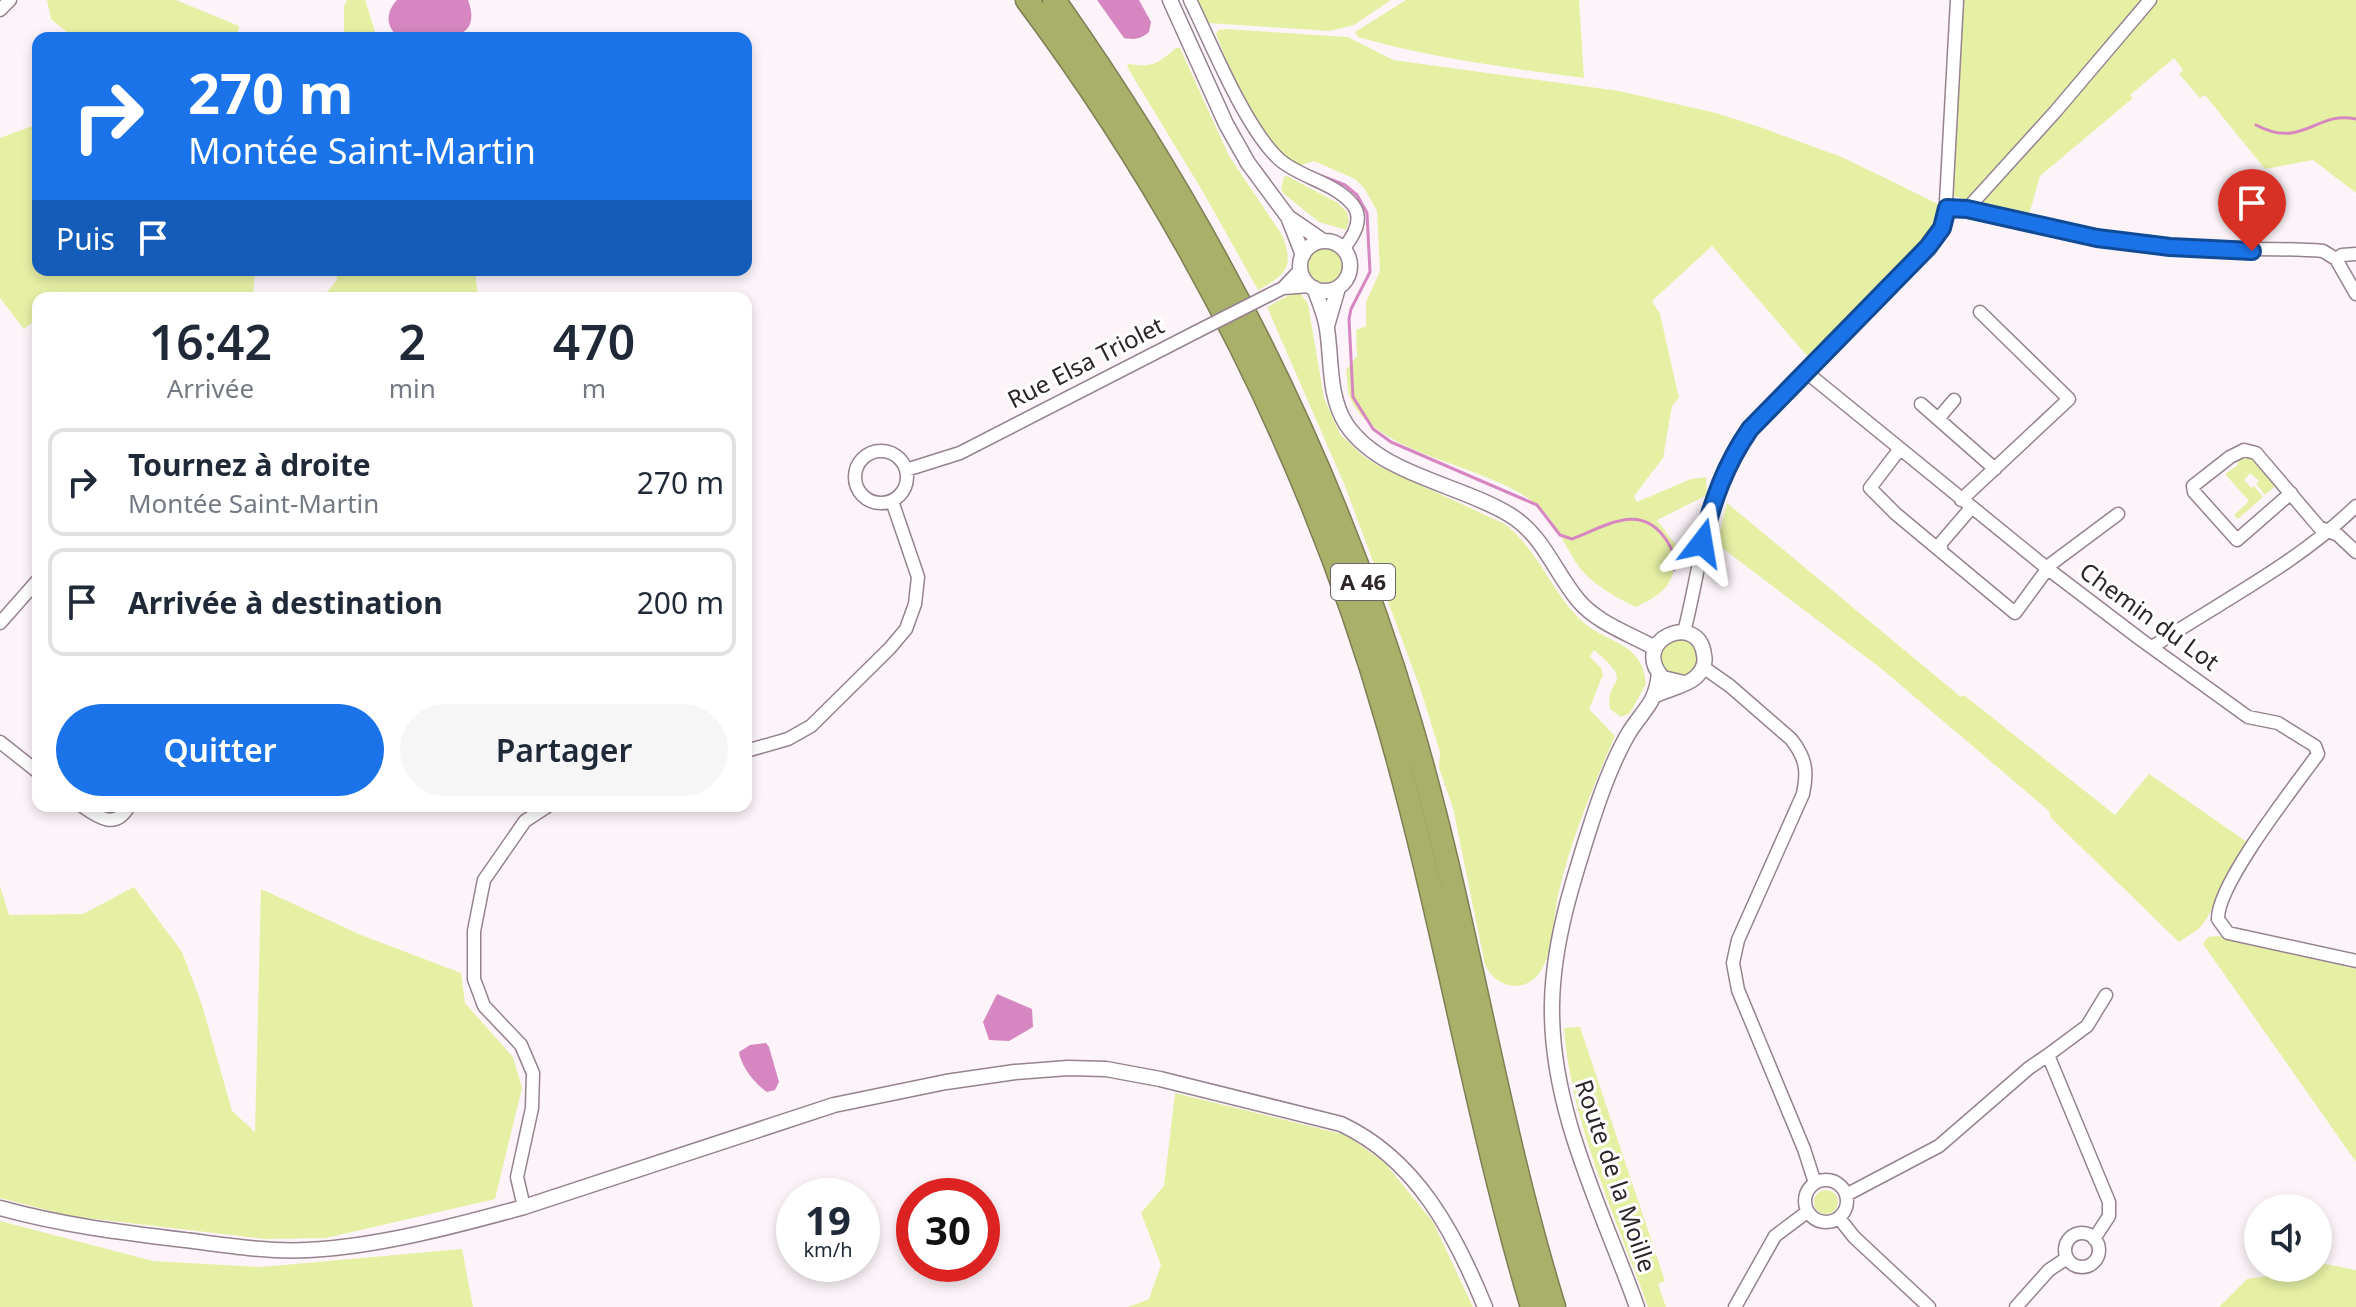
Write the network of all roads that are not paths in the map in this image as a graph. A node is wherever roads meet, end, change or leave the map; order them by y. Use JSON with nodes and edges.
{"nodes":[{"id":1,"x":10,"y":0,"type":"edge"},
{"id":2,"x":1011,"y":0,"type":"edge"},
{"id":3,"x":1027,"y":0,"type":"edge"},
{"id":4,"x":1054,"y":0,"type":"edge"},
{"id":5,"x":1071,"y":0,"type":"edge"},
{"id":6,"x":1170,"y":0,"type":"edge"},
{"id":7,"x":1190,"y":0,"type":"edge"},
{"id":8,"x":1957,"y":0,"type":"edge"},
{"id":9,"x":2150,"y":0,"type":"edge"},
{"id":10,"x":0,"y":10,"type":"edge"},
{"id":11,"x":1045,"y":24,"type":"junction"},
{"id":12,"x":1112,"y":84,"type":"junction"},
{"id":13,"x":1947,"y":208,"type":"junction"},
{"id":14,"x":1967,"y":209,"type":"junction"},
{"id":15,"x":1288,"y":217,"type":"junction"},
{"id":16,"x":1323,"y":241,"type":"junction"},
{"id":17,"x":1343,"y":249,"type":"junction"},
{"id":18,"x":2356,"y":254,"type":"edge"},
{"id":19,"x":2336,"y":259,"type":"junction"},
{"id":20,"x":1302,"y":262,"type":"junction"},
{"id":21,"x":1312,"y":287,"type":"junction"},
{"id":22,"x":1283,"y":288,"type":"junction"},
{"id":23,"x":1338,"y":288,"type":"junction"},
{"id":24,"x":2356,"y":294,"type":"edge"},
{"id":25,"x":1980,"y":312,"type":"dead end"},
{"id":26,"x":1327,"y":327,"type":"junction"},
{"id":27,"x":1806,"y":372,"type":"junction"},
{"id":28,"x":1954,"y":400,"type":"dead end"},
{"id":29,"x":1921,"y":404,"type":"dead end"},
{"id":30,"x":1938,"y":419,"type":"junction"},
{"id":31,"x":1899,"y":450,"type":"junction"},
{"id":32,"x":1995,"y":469,"type":"junction"},
{"id":33,"x":906,"y":470,"type":"junction"},
{"id":34,"x":2291,"y":493,"type":"junction"},
{"id":35,"x":892,"y":501,"type":"junction"},
{"id":36,"x":1966,"y":504,"type":"junction"},
{"id":37,"x":2356,"y":506,"type":"edge"},
{"id":38,"x":2118,"y":514,"type":"dead end"},
{"id":39,"x":2328,"y":530,"type":"junction"},
{"id":40,"x":1941,"y":551,"type":"junction"},
{"id":41,"x":2356,"y":552,"type":"edge"},
{"id":42,"x":2048,"y":569,"type":"junction"},
{"id":43,"x":32,"y":587,"type":"edge"},
{"id":44,"x":0,"y":623,"type":"edge"},
{"id":45,"x":1684,"y":632,"type":"junction"},
{"id":46,"x":2152,"y":647,"type":"junction"},
{"id":47,"x":1655,"y":648,"type":"junction"},
{"id":48,"x":1703,"y":667,"type":"junction"},
{"id":49,"x":1659,"y":673,"type":"junction"},
{"id":50,"x":1684,"y":683,"type":"junction"},
{"id":51,"x":1656,"y":695,"type":"junction"},
{"id":52,"x":0,"y":742,"type":"edge"},
{"id":53,"x":752,"y":749,"type":"edge"},
{"id":54,"x":32,"y":767,"type":"edge"},
{"id":55,"x":90,"y":812,"type":"edge"},
{"id":56,"x":124,"y":812,"type":"edge"},
{"id":57,"x":539,"y":812,"type":"edge"},
{"id":58,"x":2356,"y":961,"type":"edge"},
{"id":59,"x":2106,"y":995,"type":"dead end"},
{"id":60,"x":2048,"y":1055,"type":"junction"},
{"id":61,"x":1815,"y":1183,"type":"junction"},
{"id":62,"x":1846,"y":1195,"type":"junction"},
{"id":63,"x":524,"y":1207,"type":"junction"},
{"id":64,"x":0,"y":1208,"type":"edge"},
{"id":65,"x":1807,"y":1212,"type":"junction"},
{"id":66,"x":1839,"y":1218,"type":"junction"},
{"id":67,"x":2094,"y":1239,"type":"junction"},
{"id":68,"x":2067,"y":1258,"type":"junction"},
{"id":69,"x":1485,"y":1307,"type":"edge"},
{"id":70,"x":1532,"y":1307,"type":"edge"},
{"id":71,"x":1554,"y":1307,"type":"edge"},
{"id":72,"x":1637,"y":1307,"type":"edge"},
{"id":73,"x":1735,"y":1307,"type":"edge"},
{"id":74,"x":1929,"y":1307,"type":"edge"},
{"id":75,"x":2016,"y":1307,"type":"edge"}],
"edges":[{"from":1,"to":10,"type":"street"},
{"from":2,"to":11,"type":"highway"},
{"from":3,"to":11,"type":"highway","number":"A 46"},
{"from":4,"to":12,"type":"highway","number":"A 46"},
{"from":5,"to":12,"type":"highway"},
{"from":6,"to":15,"type":"street"},
{"from":7,"to":17,"type":"street"},
{"from":8,"to":13,"type":"street"},
{"from":9,"to":14,"type":"street"},
{"from":11,"to":70,"type":"highway","number":"A 46"},
{"from":12,"to":71,"type":"highway","number":"A 46"},
{"from":13,"to":14,"type":"street"},
{"from":13,"to":27,"type":"street"},
{"from":14,"to":19,"type":"street"},
{"from":15,"to":16,"type":"street"},
{"from":15,"to":20,"type":"street"},
{"from":16,"to":17,"type":"street"},
{"from":16,"to":20,"type":"street"},
{"from":17,"to":23,"type":"street"},
{"from":18,"to":19,"type":"street"},
{"from":19,"to":24,"type":"street"},
{"from":20,"to":21,"type":"street"},
{"from":20,"to":22,"type":"street","name":"Rue Elsa Triolet"},
{"from":21,"to":22,"type":"street","name":"Rue Elsa Triolet"},
{"from":21,"to":23,"type":"street"},
{"from":21,"to":26,"type":"street"},
{"from":22,"to":33,"type":"street","name":"Rue Elsa Triolet","bridge":true},
{"from":23,"to":26,"type":"street"},
{"from":25,"to":32,"type":"street"},
{"from":26,"to":47,"type":"street"},
{"from":27,"to":31,"type":"street","name":"Chemin du Lot"},
{"from":27,"to":45,"type":"street"},
{"from":28,"to":30,"type":"street"},
{"from":29,"to":30,"type":"street"},
{"from":30,"to":32,"type":"street"},
{"from":31,"to":36,"type":"street","name":"Chemin du Lot"},
{"from":31,"to":40,"type":"street"},
{"from":32,"to":36,"type":"street"},
{"from":33,"to":35,"type":"street"},
{"from":33,"to":35,"type":"street"},
{"from":34,"to":34,"type":"street"},
{"from":34,"to":39,"type":"street"},
{"from":35,"to":53,"type":"street"},
{"from":36,"to":40,"type":"street"},
{"from":36,"to":42,"type":"street","name":"Chemin du Lot"},
{"from":37,"to":39,"type":"street"},
{"from":38,"to":42,"type":"street"},
{"from":39,"to":41,"type":"street"},
{"from":39,"to":46,"type":"street"},
{"from":40,"to":42,"type":"street"},
{"from":42,"to":46,"type":"street","name":"Chemin du Lot"},
{"from":43,"to":44,"type":"street"},
{"from":45,"to":47,"type":"street"},
{"from":45,"to":48,"type":"street"},
{"from":46,"to":58,"type":"street","name":"Chemin du Lot"},
{"from":47,"to":49,"type":"street"},
{"from":48,"to":50,"type":"street"},
{"from":48,"to":61,"type":"street"},
{"from":49,"to":50,"type":"street"},
{"from":49,"to":51,"type":"street","name":"Route de la Moille"},
{"from":50,"to":51,"type":"street"},
{"from":51,"to":72,"type":"street","name":"Route de la Moille"},
{"from":52,"to":54,"type":"street"},
{"from":55,"to":56,"type":"street"},
{"from":57,"to":63,"type":"street"},
{"from":59,"to":60,"type":"street"},
{"from":60,"to":62,"type":"street"},
{"from":60,"to":67,"type":"street"},
{"from":61,"to":62,"type":"street"},
{"from":61,"to":65,"type":"street"},
{"from":62,"to":66,"type":"street"},
{"from":63,"to":64,"type":"street"},
{"from":63,"to":69,"type":"street"},
{"from":65,"to":66,"type":"street"},
{"from":65,"to":73,"type":"street"},
{"from":66,"to":74,"type":"street"},
{"from":67,"to":68,"type":"street"},
{"from":67,"to":68,"type":"street"},
{"from":68,"to":75,"type":"street"}]}
